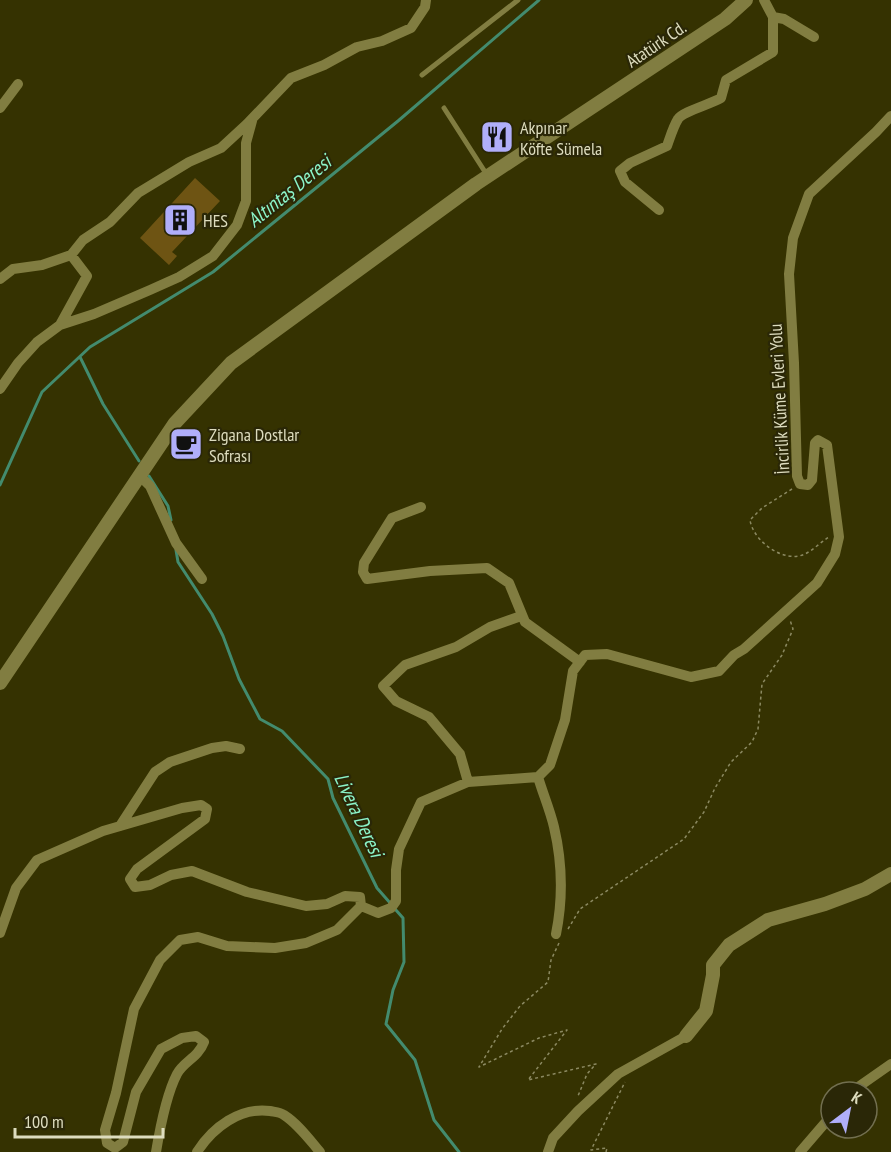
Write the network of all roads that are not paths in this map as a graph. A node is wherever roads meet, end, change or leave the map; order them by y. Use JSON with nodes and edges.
{"nodes":[{"id":1,"x":426,"y":0,"type":"edge"},
{"id":2,"x":518,"y":0,"type":"edge"},
{"id":3,"x":746,"y":0,"type":"edge"},
{"id":4,"x":764,"y":0,"type":"edge"},
{"id":5,"x":773,"y":17,"type":"junction"},
{"id":6,"x":814,"y":37,"type":"dead end"},
{"id":7,"x":422,"y":75,"type":"dead end"},
{"id":8,"x":18,"y":84,"type":"dead end"},
{"id":9,"x":0,"y":108,"type":"edge"},
{"id":10,"x":444,"y":108,"type":"dead end"},
{"id":11,"x":891,"y":116,"type":"edge"},
{"id":12,"x":253,"y":118,"type":"junction"},
{"id":13,"x":488,"y":177,"type":"junction"},
{"id":14,"x":659,"y":210,"type":"dead end"},
{"id":15,"x":71,"y":255,"type":"junction"},
{"id":16,"x":0,"y":279,"type":"edge"},
{"id":17,"x":60,"y":325,"type":"junction"},
{"id":18,"x":0,"y":389,"type":"edge"},
{"id":19,"x":139,"y":475,"type":"junction"},
{"id":20,"x":421,"y":507,"type":"dead end"},
{"id":21,"x":202,"y":579,"type":"dead end"},
{"id":22,"x":521,"y":616,"type":"junction"},
{"id":23,"x":580,"y":662,"type":"junction"},
{"id":24,"x":0,"y":683,"type":"edge"},
{"id":25,"x":240,"y":749,"type":"dead end"},
{"id":26,"x":538,"y":777,"type":"junction"},
{"id":27,"x":468,"y":782,"type":"junction"},
{"id":28,"x":120,"y":826,"type":"junction"},
{"id":29,"x":891,"y":874,"type":"edge"},
{"id":30,"x":360,"y":906,"type":"junction"},
{"id":31,"x":0,"y":933,"type":"edge"},
{"id":32,"x":560,"y":936,"type":"road end"},
{"id":33,"x":686,"y":1036,"type":"joint"},
{"id":34,"x":891,"y":1064,"type":"edge"},
{"id":35,"x":869,"y":1080,"type":"edge"},
{"id":36,"x":819,"y":1130,"type":"edge"},
{"id":37,"x":156,"y":1152,"type":"edge"},
{"id":38,"x":197,"y":1152,"type":"edge"},
{"id":39,"x":320,"y":1152,"type":"edge"},
{"id":40,"x":548,"y":1152,"type":"edge"},
{"id":41,"x":800,"y":1152,"type":"edge"}],
"edges":[{"from":1,"to":12,"type":"street"},
{"from":2,"to":7,"type":"lane"},
{"from":3,"to":13,"type":"main road","name":"Atatürk Cd."},
{"from":4,"to":5,"type":"street"},
{"from":5,"to":6,"type":"street"},
{"from":5,"to":14,"type":"street"},
{"from":8,"to":9,"type":"street"},
{"from":10,"to":13,"type":"lane"},
{"from":11,"to":23,"type":"street","name":"İncirlik Küme Evleri Yolu"},
{"from":12,"to":15,"type":"street"},
{"from":12,"to":17,"type":"street"},
{"from":13,"to":19,"type":"main road","name":"Atatürk Cd."},
{"from":15,"to":16,"type":"street"},
{"from":15,"to":17,"type":"street"},
{"from":17,"to":18,"type":"street"},
{"from":19,"to":21,"type":"street"},
{"from":19,"to":24,"type":"main road","name":"Atatürk Cd."},
{"from":20,"to":22,"type":"street"},
{"from":22,"to":23,"type":"street"},
{"from":22,"to":27,"type":"street"},
{"from":23,"to":26,"type":"street"},
{"from":25,"to":28,"type":"street"},
{"from":26,"to":27,"type":"street"},
{"from":26,"to":32,"type":"street"},
{"from":27,"to":30,"type":"street"},
{"from":28,"to":30,"type":"street"},
{"from":28,"to":31,"type":"street"},
{"from":29,"to":33,"type":"main road"},
{"from":30,"to":37,"type":"street"},
{"from":33,"to":40,"type":"street"},
{"from":34,"to":35,"type":"street"},
{"from":36,"to":41,"type":"street"},
{"from":38,"to":39,"type":"street"}]}
